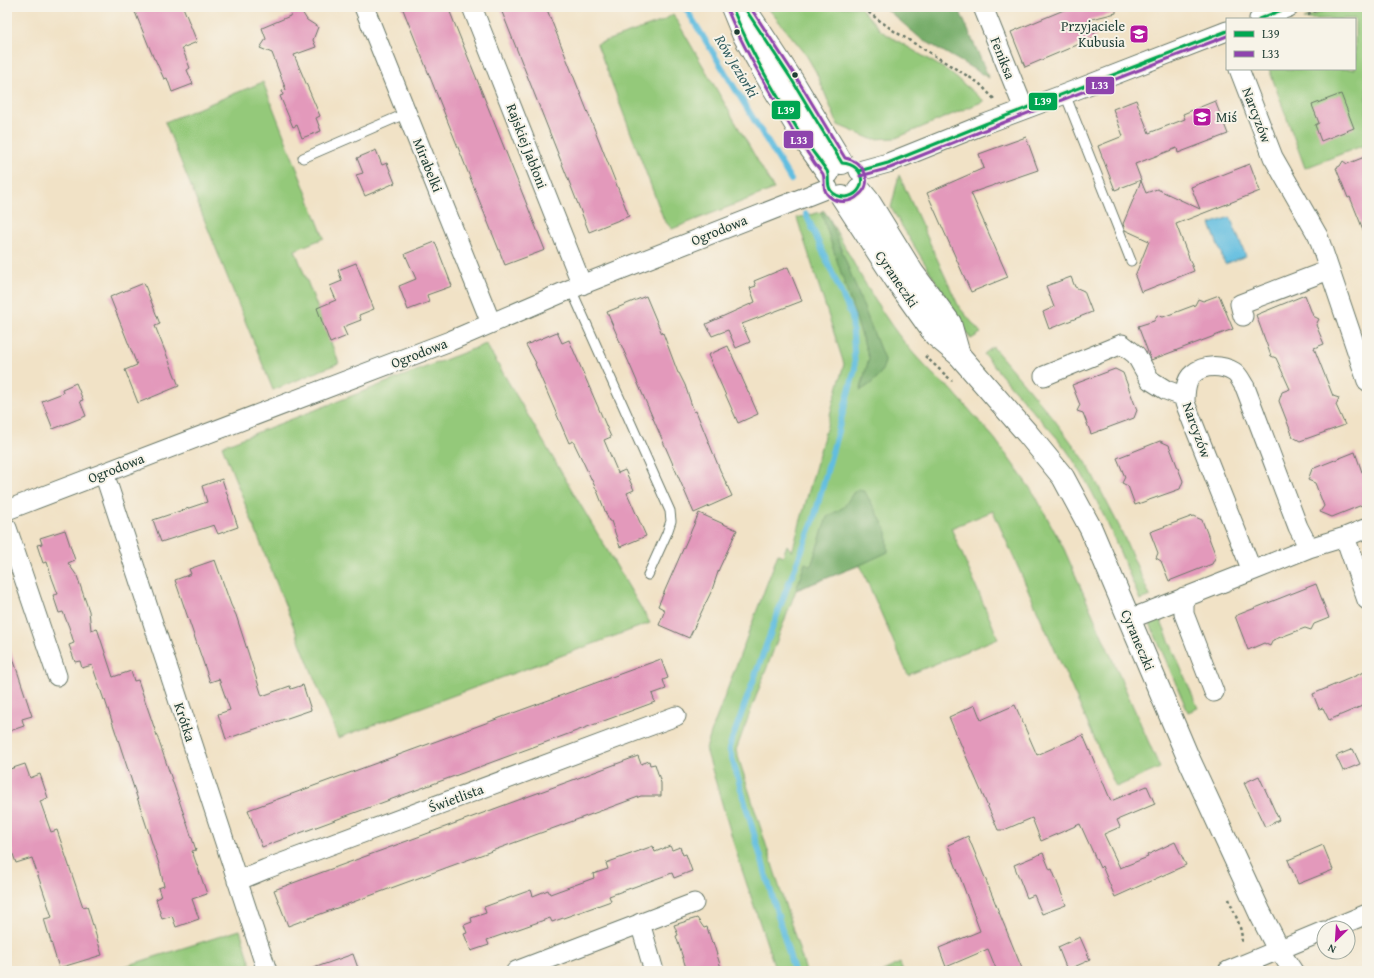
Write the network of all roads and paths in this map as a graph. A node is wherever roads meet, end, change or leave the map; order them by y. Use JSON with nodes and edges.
{"nodes":[{"id":1,"x":364,"y":7,"type":"edge"},
{"id":2,"x":472,"y":7,"type":"edge"},
{"id":3,"x":732,"y":7,"type":"edge"},
{"id":4,"x":744,"y":7,"type":"edge"},
{"id":5,"x":866,"y":7,"type":"edge"},
{"id":6,"x":983,"y":7,"type":"edge"},
{"id":7,"x":1325,"y":7,"type":"edge"},
{"id":8,"x":1298,"y":11,"type":"edge"},
{"id":9,"x":1264,"y":18,"type":"edge"},
{"id":10,"x":1226,"y":34,"type":"edge"},
{"id":11,"x":1239,"y":70,"type":"edge"},
{"id":12,"x":1065,"y":94,"type":"junction"},
{"id":13,"x":1016,"y":112,"type":"junction"},
{"id":14,"x":407,"y":113,"type":"junction"},
{"id":15,"x":303,"y":158,"type":"dead end"},
{"id":16,"x":843,"y":180,"type":"junction"},
{"id":17,"x":1131,"y":261,"type":"dead end"},
{"id":18,"x":1330,"y":270,"type":"junction"},
{"id":19,"x":577,"y":287,"type":"junction"},
{"id":20,"x":1243,"y":316,"type":"dead end"},
{"id":21,"x":491,"y":323,"type":"junction"},
{"id":22,"x":924,"y":354,"type":"dead end"},
{"id":23,"x":1044,"y":376,"type":"dead end"},
{"id":24,"x":1367,"y":381,"type":"edge"},
{"id":25,"x":958,"y":386,"type":"dead end"},
{"id":26,"x":1185,"y":397,"type":"junction"},
{"id":27,"x":104,"y":472,"type":"junction"},
{"id":28,"x":7,"y":510,"type":"edge"},
{"id":29,"x":1367,"y":528,"type":"edge"},
{"id":30,"x":8,"y":530,"type":"edge"},
{"id":31,"x":1345,"y":537,"type":"junction"},
{"id":32,"x":1310,"y":548,"type":"junction"},
{"id":33,"x":1252,"y":571,"type":"junction"},
{"id":34,"x":648,"y":575,"type":"dead end"},
{"id":35,"x":1184,"y":597,"type":"junction"},
{"id":36,"x":1367,"y":600,"type":"edge"},
{"id":37,"x":1130,"y":619,"type":"junction"},
{"id":38,"x":57,"y":676,"type":"dead end"},
{"id":39,"x":1214,"y":692,"type":"dead end"},
{"id":40,"x":676,"y":716,"type":"dead end"},
{"id":41,"x":237,"y":881,"type":"junction"},
{"id":42,"x":1226,"y":893,"type":"dead end"},
{"id":43,"x":694,"y":903,"type":"dead end"},
{"id":44,"x":1367,"y":914,"type":"edge"},
{"id":45,"x":1352,"y":920,"type":"edge"},
{"id":46,"x":640,"y":923,"type":"junction"},
{"id":47,"x":1316,"y":934,"type":"edge"},
{"id":48,"x":1279,"y":950,"type":"junction"},
{"id":49,"x":1246,"y":964,"type":"junction"},
{"id":50,"x":267,"y":971,"type":"edge"},
{"id":51,"x":516,"y":971,"type":"edge"},
{"id":52,"x":654,"y":971,"type":"edge"},
{"id":53,"x":1228,"y":971,"type":"edge"},
{"id":54,"x":1293,"y":971,"type":"edge"}],
"edges":[{"from":1,"to":14,"type":"street","name":"Mirabelki"},
{"from":2,"to":19,"type":"street","name":"Rajskiej Jabłoni"},
{"from":3,"to":16,"type":"street","name":"Cyraneczki"},
{"from":4,"to":16,"type":"street","name":"Cyraneczki"},
{"from":5,"to":13,"type":"path"},
{"from":6,"to":13,"type":"street","name":"Feniksa"},
{"from":7,"to":8,"type":"path"},
{"from":8,"to":9,"type":"street"},
{"from":10,"to":12,"type":"street","name":"Ogrodowa"},
{"from":11,"to":18,"type":"street","name":"Narcyzów"},
{"from":12,"to":13,"type":"street","name":"Ogrodowa"},
{"from":12,"to":17,"type":"lane"},
{"from":13,"to":16,"type":"street","name":"Ogrodowa"},
{"from":14,"to":15,"type":"lane"},
{"from":14,"to":21,"type":"street","name":"Mirabelki"},
{"from":16,"to":19,"type":"street","name":"Ogrodowa"},
{"from":16,"to":37,"type":"street","name":"Cyraneczki"},
{"from":18,"to":20,"type":"street"},
{"from":18,"to":24,"type":"street","name":"Narcyzów"},
{"from":19,"to":21,"type":"street","name":"Ogrodowa"},
{"from":19,"to":34,"type":"lane"},
{"from":21,"to":27,"type":"street","name":"Ogrodowa"},
{"from":22,"to":25,"type":"path"},
{"from":23,"to":26,"type":"street"},
{"from":26,"to":32,"type":"street","name":"Narcyzów"},
{"from":26,"to":33,"type":"street","name":"Narcyzów"},
{"from":27,"to":28,"type":"street","name":"Ogrodowa"},
{"from":27,"to":41,"type":"street","name":"Krótka"},
{"from":29,"to":31,"type":"street"},
{"from":30,"to":38,"type":"street"},
{"from":31,"to":32,"type":"street"},
{"from":31,"to":36,"type":"street"},
{"from":32,"to":33,"type":"street"},
{"from":33,"to":35,"type":"street"},
{"from":35,"to":37,"type":"street"},
{"from":35,"to":39,"type":"street"},
{"from":37,"to":48,"type":"street","name":"Cyraneczki"},
{"from":40,"to":41,"type":"street","name":"Świetlista"},
{"from":41,"to":50,"type":"street","name":"Krótka"},
{"from":42,"to":49,"type":"path"},
{"from":43,"to":46,"type":"street"},
{"from":44,"to":45,"type":"street"},
{"from":46,"to":51,"type":"street"},
{"from":46,"to":52,"type":"street"},
{"from":47,"to":48,"type":"street"},
{"from":48,"to":49,"type":"street"},
{"from":48,"to":54,"type":"street"},
{"from":49,"to":53,"type":"street"}]}
